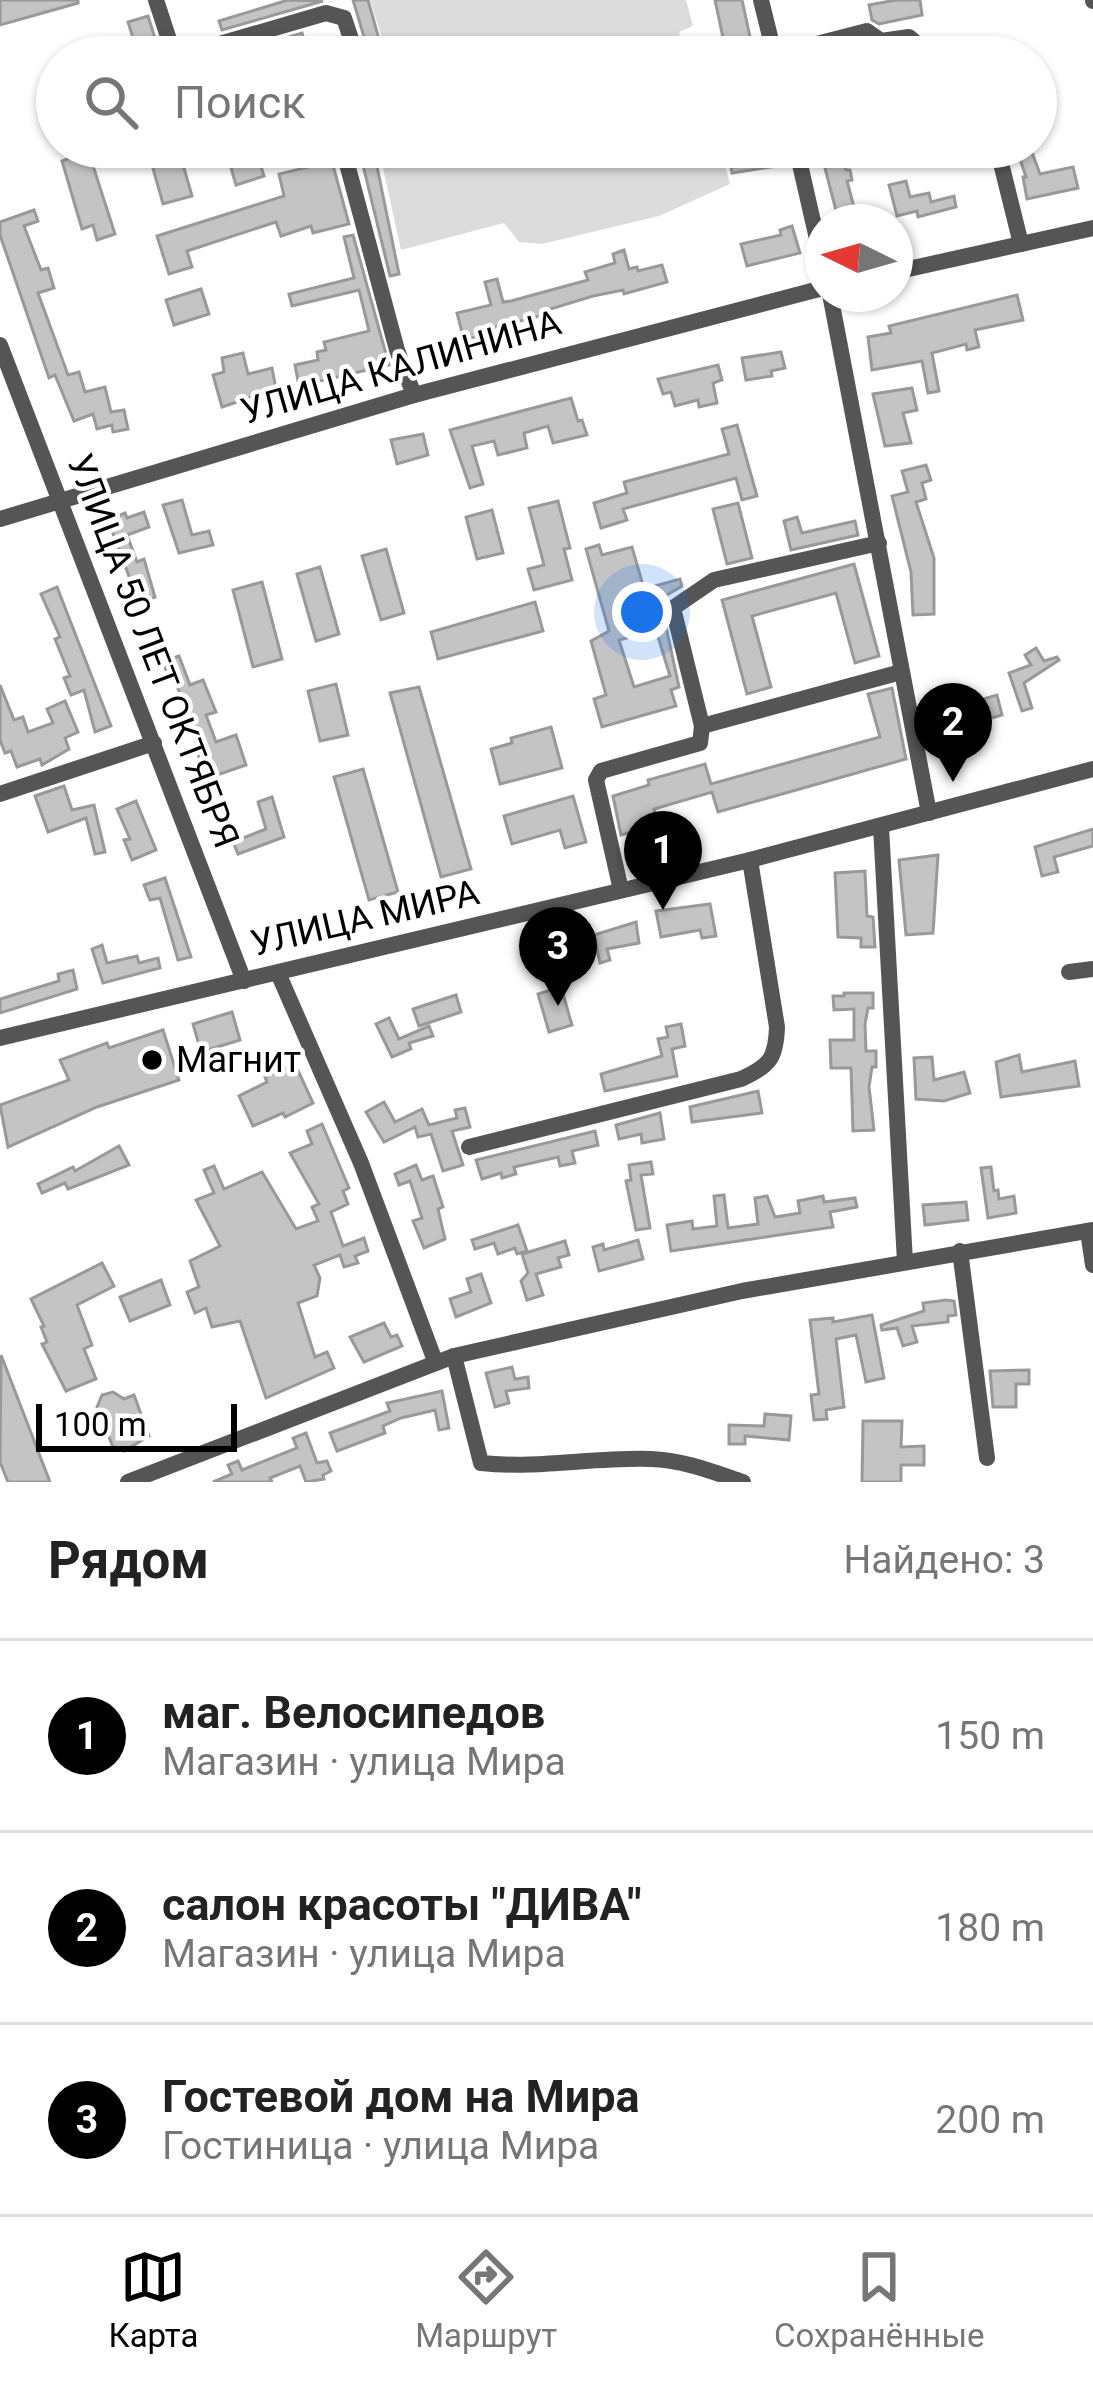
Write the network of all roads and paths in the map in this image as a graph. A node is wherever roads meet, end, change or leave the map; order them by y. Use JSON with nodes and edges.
{"nodes":[{"id":1,"x":156,"y":0,"type":"edge"},
{"id":2,"x":761,"y":0,"type":"edge"},
{"id":3,"x":168,"y":36,"type":"edge"},
{"id":4,"x":245,"y":36,"type":"edge"},
{"id":5,"x":350,"y":36,"type":"edge"},
{"id":6,"x":769,"y":36,"type":"edge"},
{"id":7,"x":348,"y":168,"type":"edge"},
{"id":8,"x":801,"y":168,"type":"edge"},
{"id":9,"x":1002,"y":168,"type":"edge"},
{"id":10,"x":809,"y":204,"type":"edge"},
{"id":11,"x":1093,"y":228,"type":"edge"},
{"id":12,"x":1022,"y":244,"type":"junction"},
{"id":13,"x":913,"y":268,"type":"edge"},
{"id":14,"x":805,"y":293,"type":"edge"},
{"id":15,"x":834,"y":312,"type":"edge"},
{"id":16,"x":0,"y":345,"type":"edge"},
{"id":17,"x":414,"y":395,"type":"junction"},
{"id":18,"x":58,"y":499,"type":"junction"},
{"id":19,"x":0,"y":519,"type":"edge"},
{"id":20,"x":879,"y":543,"type":"junction"},
{"id":21,"x":901,"y":672,"type":"junction"},
{"id":22,"x":702,"y":726,"type":"junction"},
{"id":23,"x":154,"y":743,"type":"junction"},
{"id":24,"x":1093,"y":769,"type":"edge"},
{"id":25,"x":0,"y":794,"type":"edge"},
{"id":26,"x":928,"y":813,"type":"junction"},
{"id":27,"x":881,"y":827,"type":"junction"},
{"id":28,"x":750,"y":860,"type":"junction"},
{"id":29,"x":621,"y":890,"type":"junction"},
{"id":30,"x":1093,"y":968,"type":"edge"},
{"id":31,"x":1069,"y":972,"type":"dead end"},
{"id":32,"x":278,"y":973,"type":"junction"},
{"id":33,"x":244,"y":981,"type":"junction"},
{"id":34,"x":0,"y":1039,"type":"edge"},
{"id":35,"x":469,"y":1147,"type":"dead end"},
{"id":36,"x":1090,"y":1230,"type":"edge"},
{"id":37,"x":960,"y":1251,"type":"junction"},
{"id":38,"x":905,"y":1262,"type":"junction"},
{"id":39,"x":1093,"y":1265,"type":"edge"},
{"id":40,"x":454,"y":1356,"type":"junction"},
{"id":41,"x":435,"y":1361,"type":"junction"},
{"id":42,"x":987,"y":1458,"type":"dead end"},
{"id":43,"x":128,"y":1482,"type":"edge"},
{"id":44,"x":742,"y":1482,"type":"edge"}],
"edges":[{"from":1,"to":3,"type":"street"},
{"from":2,"to":6,"type":"street"},
{"from":4,"to":5,"type":"street"},
{"from":7,"to":17,"type":"street"},
{"from":8,"to":10,"type":"street"},
{"from":9,"to":12,"type":"street"},
{"from":11,"to":12,"type":"street"},
{"from":12,"to":13,"type":"street"},
{"from":14,"to":17,"type":"street","name":"УЛИЦА КАЛИНИНА"},
{"from":15,"to":20,"type":"street"},
{"from":16,"to":18,"type":"street","name":"УЛИЦА 50 ЛЕТ ОКТЯБРЯ"},
{"from":17,"to":18,"type":"street","name":"УЛИЦА КАЛИНИНА"},
{"from":18,"to":19,"type":"street","name":"УЛИЦА КАЛИНИНА"},
{"from":18,"to":23,"type":"street","name":"УЛИЦА 50 ЛЕТ ОКТЯБРЯ"},
{"from":20,"to":21,"type":"street"},
{"from":20,"to":22,"type":"street"},
{"from":21,"to":22,"type":"street"},
{"from":21,"to":26,"type":"street"},
{"from":22,"to":29,"type":"street"},
{"from":23,"to":25,"type":"street"},
{"from":23,"to":33,"type":"street","name":"УЛИЦА 50 ЛЕТ ОКТЯБРЯ"},
{"from":24,"to":26,"type":"street","name":"УЛИЦА МИРА"},
{"from":26,"to":27,"type":"street","name":"УЛИЦА МИРА"},
{"from":27,"to":28,"type":"street","name":"УЛИЦА МИРА"},
{"from":27,"to":38,"type":"street"},
{"from":28,"to":29,"type":"street","name":"УЛИЦА МИРА"},
{"from":28,"to":35,"type":"street"},
{"from":29,"to":32,"type":"street","name":"УЛИЦА МИРА"},
{"from":30,"to":31,"type":"street"},
{"from":32,"to":33,"type":"street","name":"УЛИЦА МИРА"},
{"from":32,"to":41,"type":"street"},
{"from":33,"to":34,"type":"street","name":"УЛИЦА МИРА"},
{"from":36,"to":37,"type":"street"},
{"from":36,"to":39,"type":"street"},
{"from":37,"to":38,"type":"street"},
{"from":37,"to":42,"type":"street"},
{"from":38,"to":40,"type":"street"},
{"from":40,"to":41,"type":"street"},
{"from":40,"to":44,"type":"street"},
{"from":41,"to":43,"type":"street"}]}
